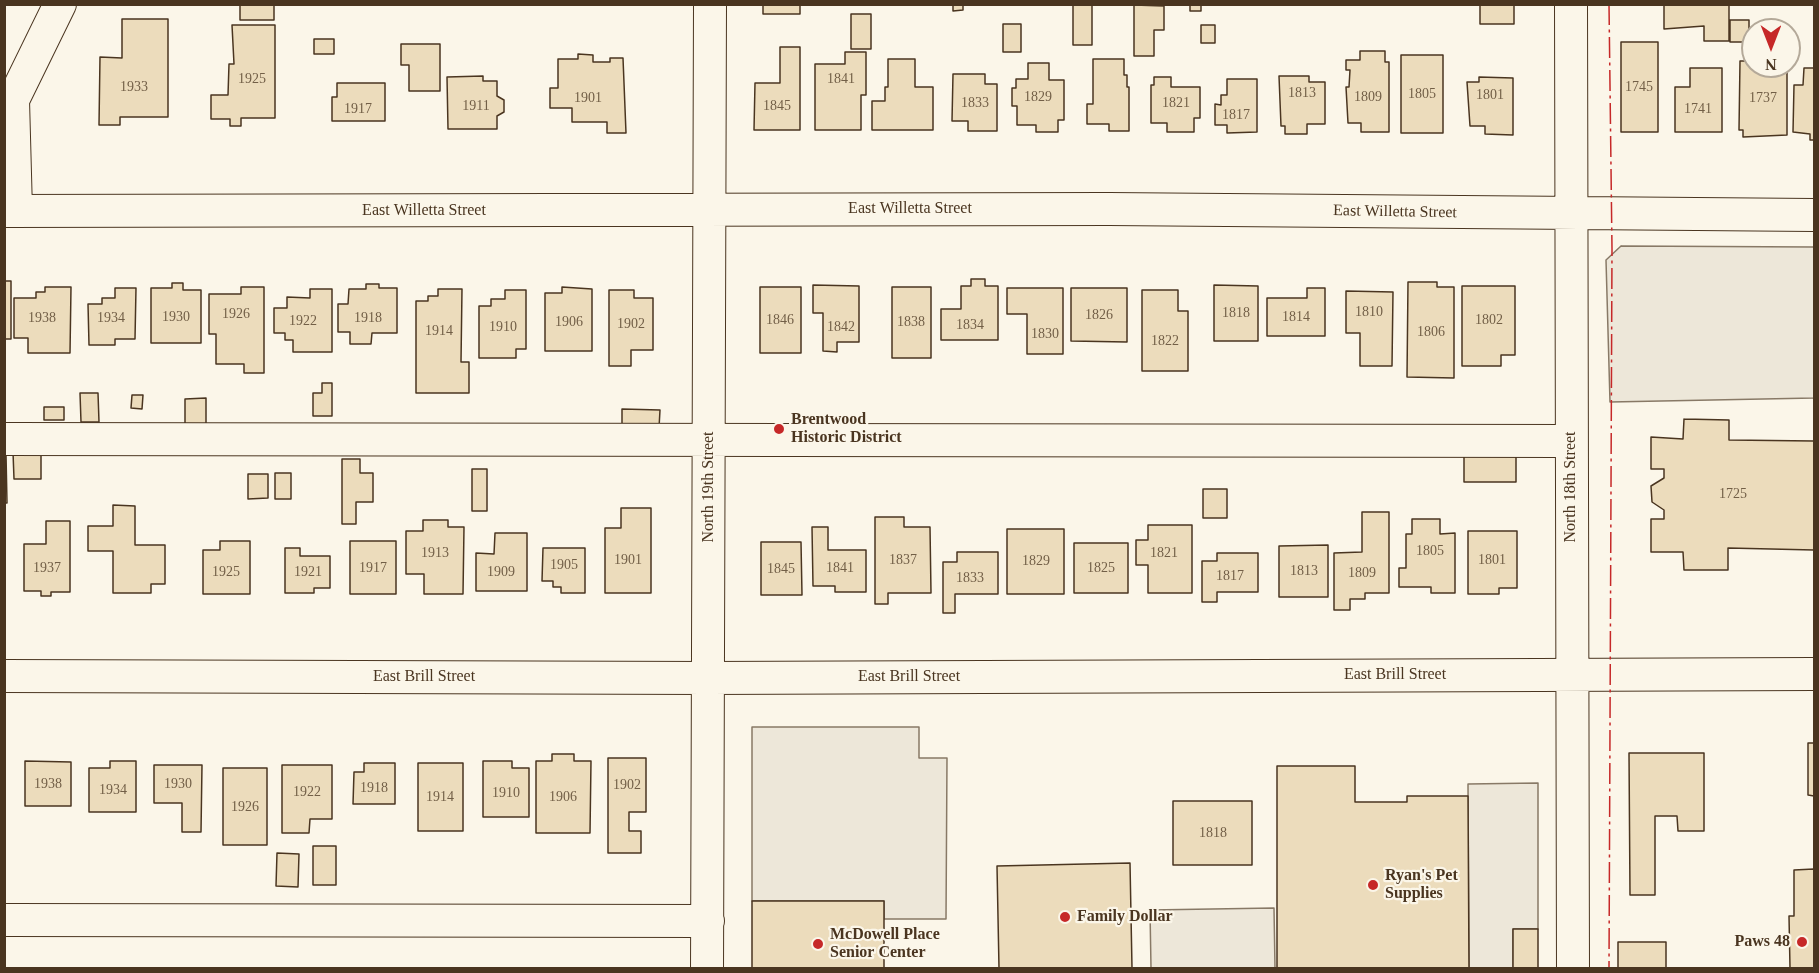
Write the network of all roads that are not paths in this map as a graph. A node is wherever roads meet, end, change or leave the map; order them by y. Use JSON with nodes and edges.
{"nodes":[{"id":1,"x":60,"y":4,"type":"edge"},
{"id":2,"x":710,"y":4,"type":"edge"},
{"id":3,"x":1571,"y":4,"type":"edge"},
{"id":4,"x":10,"y":211,"type":"edge"},
{"id":5,"x":709,"y":211,"type":"junction"},
{"id":6,"x":1571,"y":214,"type":"junction"},
{"id":7,"x":1815,"y":215,"type":"edge"},
{"id":8,"x":709,"y":438,"type":"junction"},
{"id":9,"x":4,"y":439,"type":"edge"},
{"id":10,"x":1571,"y":441,"type":"junction"},
{"id":11,"x":1571,"y":674,"type":"junction"},
{"id":12,"x":1815,"y":674,"type":"edge"},
{"id":13,"x":4,"y":676,"type":"edge"},
{"id":14,"x":708,"y":678,"type":"junction"},
{"id":15,"x":4,"y":920,"type":"edge"},
{"id":16,"x":708,"y":921,"type":"junction"},
{"id":17,"x":708,"y":969,"type":"edge"},
{"id":18,"x":1573,"y":969,"type":"edge"}],
"edges":[{"from":1,"to":4,"type":"street"},
{"from":2,"to":5,"type":"street","name":"North 19th Street"},
{"from":3,"to":6,"type":"street","name":"North 18th Street"},
{"from":4,"to":5,"type":"street","name":"East Willetta Street"},
{"from":5,"to":6,"type":"street","name":"East Willetta Street"},
{"from":5,"to":8,"type":"street","name":"North 19th Street"},
{"from":6,"to":7,"type":"street","name":"East Willetta Street"},
{"from":6,"to":10,"type":"street","name":"North 18th Street"},
{"from":8,"to":9,"type":"street"},
{"from":8,"to":10,"type":"street"},
{"from":8,"to":14,"type":"street","name":"North 19th Street"},
{"from":10,"to":11,"type":"street","name":"North 18th Street"},
{"from":11,"to":12,"type":"street","name":"East Brill Street"},
{"from":11,"to":14,"type":"street","name":"East Brill Street"},
{"from":11,"to":18,"type":"street","name":"North 18th Street"},
{"from":13,"to":14,"type":"street","name":"East Brill Street"},
{"from":14,"to":16,"type":"street","name":"North 19th Street"},
{"from":15,"to":16,"type":"street"},
{"from":16,"to":17,"type":"street","name":"North 19th Street"}]}
